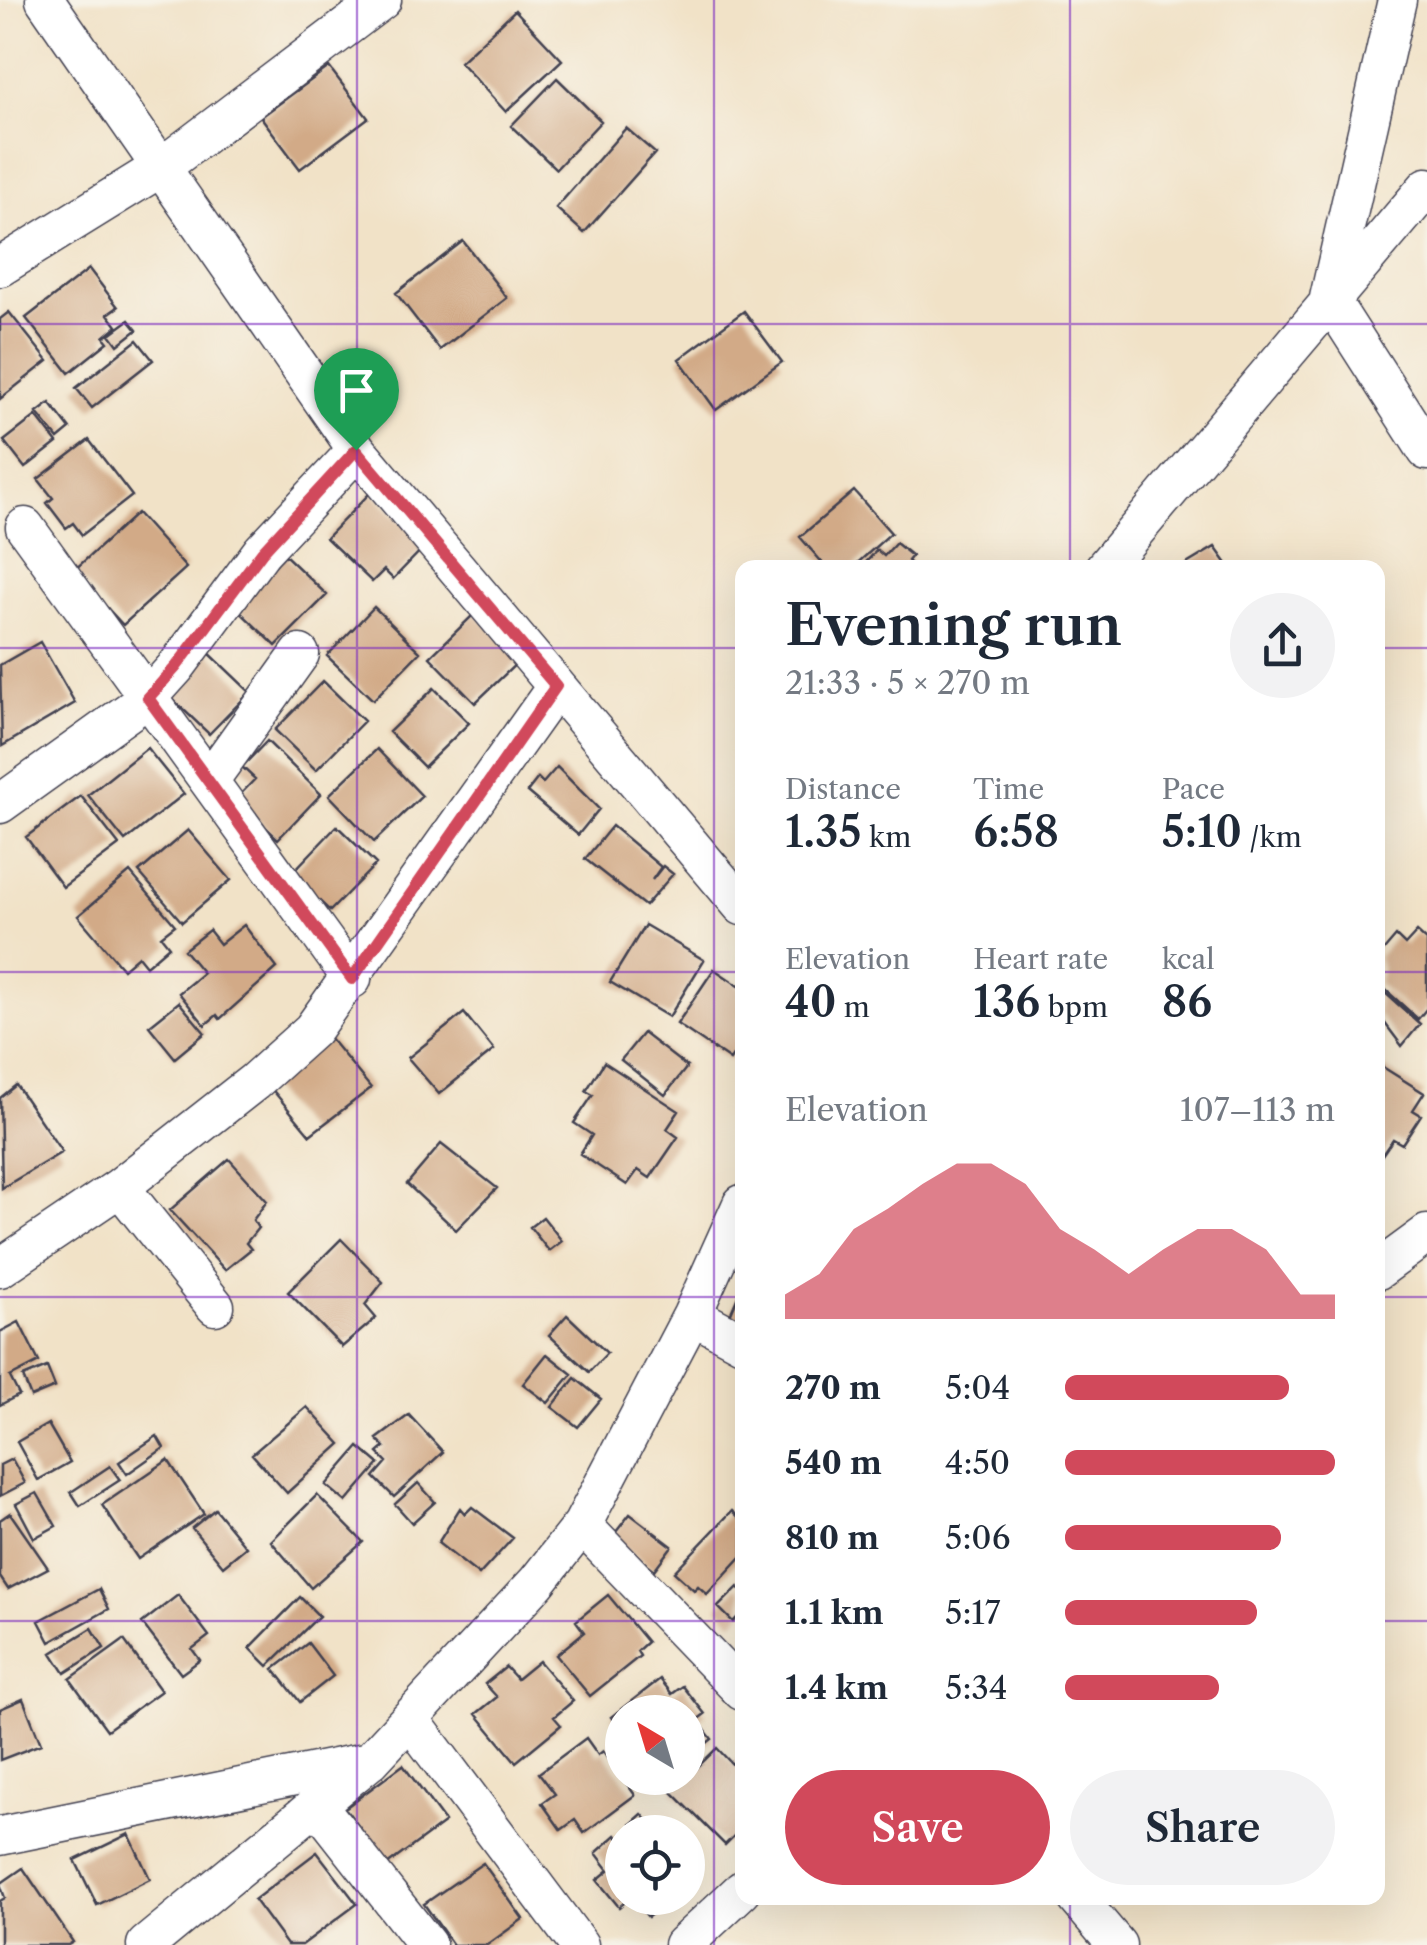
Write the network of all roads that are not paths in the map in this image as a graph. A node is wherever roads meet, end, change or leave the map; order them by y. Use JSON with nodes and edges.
{"nodes":[{"id":1,"x":45,"y":0,"type":"edge"},
{"id":2,"x":382,"y":0,"type":"edge"},
{"id":3,"x":1397,"y":0,"type":"edge"},
{"id":4,"x":163,"y":166,"type":"junction"},
{"id":5,"x":1427,"y":187,"type":"edge"},
{"id":6,"x":0,"y":267,"type":"edge"},
{"id":7,"x":1329,"y":298,"type":"junction"},
{"id":8,"x":356,"y":450,"type":"junction"},
{"id":9,"x":1427,"y":450,"type":"edge"},
{"id":10,"x":24,"y":527,"type":"dead end"},
{"id":11,"x":1111,"y":560,"type":"edge"},
{"id":12,"x":300,"y":654,"type":"dead end"},
{"id":13,"x":556,"y":686,"type":"junction"},
{"id":14,"x":148,"y":698,"type":"junction"},
{"id":15,"x":209,"y":781,"type":"junction"},
{"id":16,"x":0,"y":804,"type":"edge"},
{"id":17,"x":735,"y":898,"type":"edge"},
{"id":18,"x":352,"y":979,"type":"junction"},
{"id":19,"x":120,"y":1187,"type":"junction"},
{"id":20,"x":735,"y":1220,"type":"edge"},
{"id":21,"x":1427,"y":1234,"type":"edge"},
{"id":22,"x":1385,"y":1265,"type":"edge"},
{"id":23,"x":0,"y":1268,"type":"edge"},
{"id":24,"x":215,"y":1306,"type":"dead end"},
{"id":25,"x":692,"y":1315,"type":"junction"},
{"id":26,"x":735,"y":1338,"type":"edge"},
{"id":27,"x":582,"y":1525,"type":"junction"},
{"id":28,"x":735,"y":1684,"type":"edge"},
{"id":29,"x":412,"y":1722,"type":"junction"},
{"id":30,"x":372,"y":1760,"type":"junction"},
{"id":31,"x":318,"y":1806,"type":"junction"},
{"id":32,"x":0,"y":1836,"type":"edge"},
{"id":33,"x":735,"y":1897,"type":"edge"},
{"id":34,"x":1083,"y":1905,"type":"edge"},
{"id":35,"x":146,"y":1945,"type":"edge"},
{"id":36,"x":427,"y":1945,"type":"edge"},
{"id":37,"x":579,"y":1945,"type":"edge"},
{"id":38,"x":683,"y":1945,"type":"edge"},
{"id":39,"x":1117,"y":1945,"type":"edge"}],
"edges":[{"from":1,"to":4,"type":"street"},
{"from":2,"to":4,"type":"street"},
{"from":3,"to":7,"type":"street"},
{"from":4,"to":6,"type":"street"},
{"from":4,"to":8,"type":"street"},
{"from":5,"to":7,"type":"street"},
{"from":7,"to":9,"type":"street"},
{"from":7,"to":11,"type":"street"},
{"from":8,"to":13,"type":"street"},
{"from":8,"to":14,"type":"street"},
{"from":10,"to":14,"type":"street"},
{"from":12,"to":15,"type":"street"},
{"from":13,"to":17,"type":"street"},
{"from":13,"to":18,"type":"street"},
{"from":14,"to":15,"type":"street"},
{"from":14,"to":16,"type":"street"},
{"from":15,"to":18,"type":"street"},
{"from":18,"to":19,"type":"street"},
{"from":19,"to":23,"type":"street"},
{"from":19,"to":24,"type":"street"},
{"from":20,"to":25,"type":"street"},
{"from":21,"to":22,"type":"street"},
{"from":25,"to":26,"type":"street"},
{"from":25,"to":27,"type":"street"},
{"from":27,"to":28,"type":"street"},
{"from":27,"to":29,"type":"street"},
{"from":29,"to":30,"type":"street"},
{"from":29,"to":37,"type":"street"},
{"from":30,"to":31,"type":"street"},
{"from":30,"to":32,"type":"street"},
{"from":31,"to":35,"type":"street"},
{"from":31,"to":36,"type":"street"},
{"from":33,"to":38,"type":"street"},
{"from":34,"to":39,"type":"street"}]}
